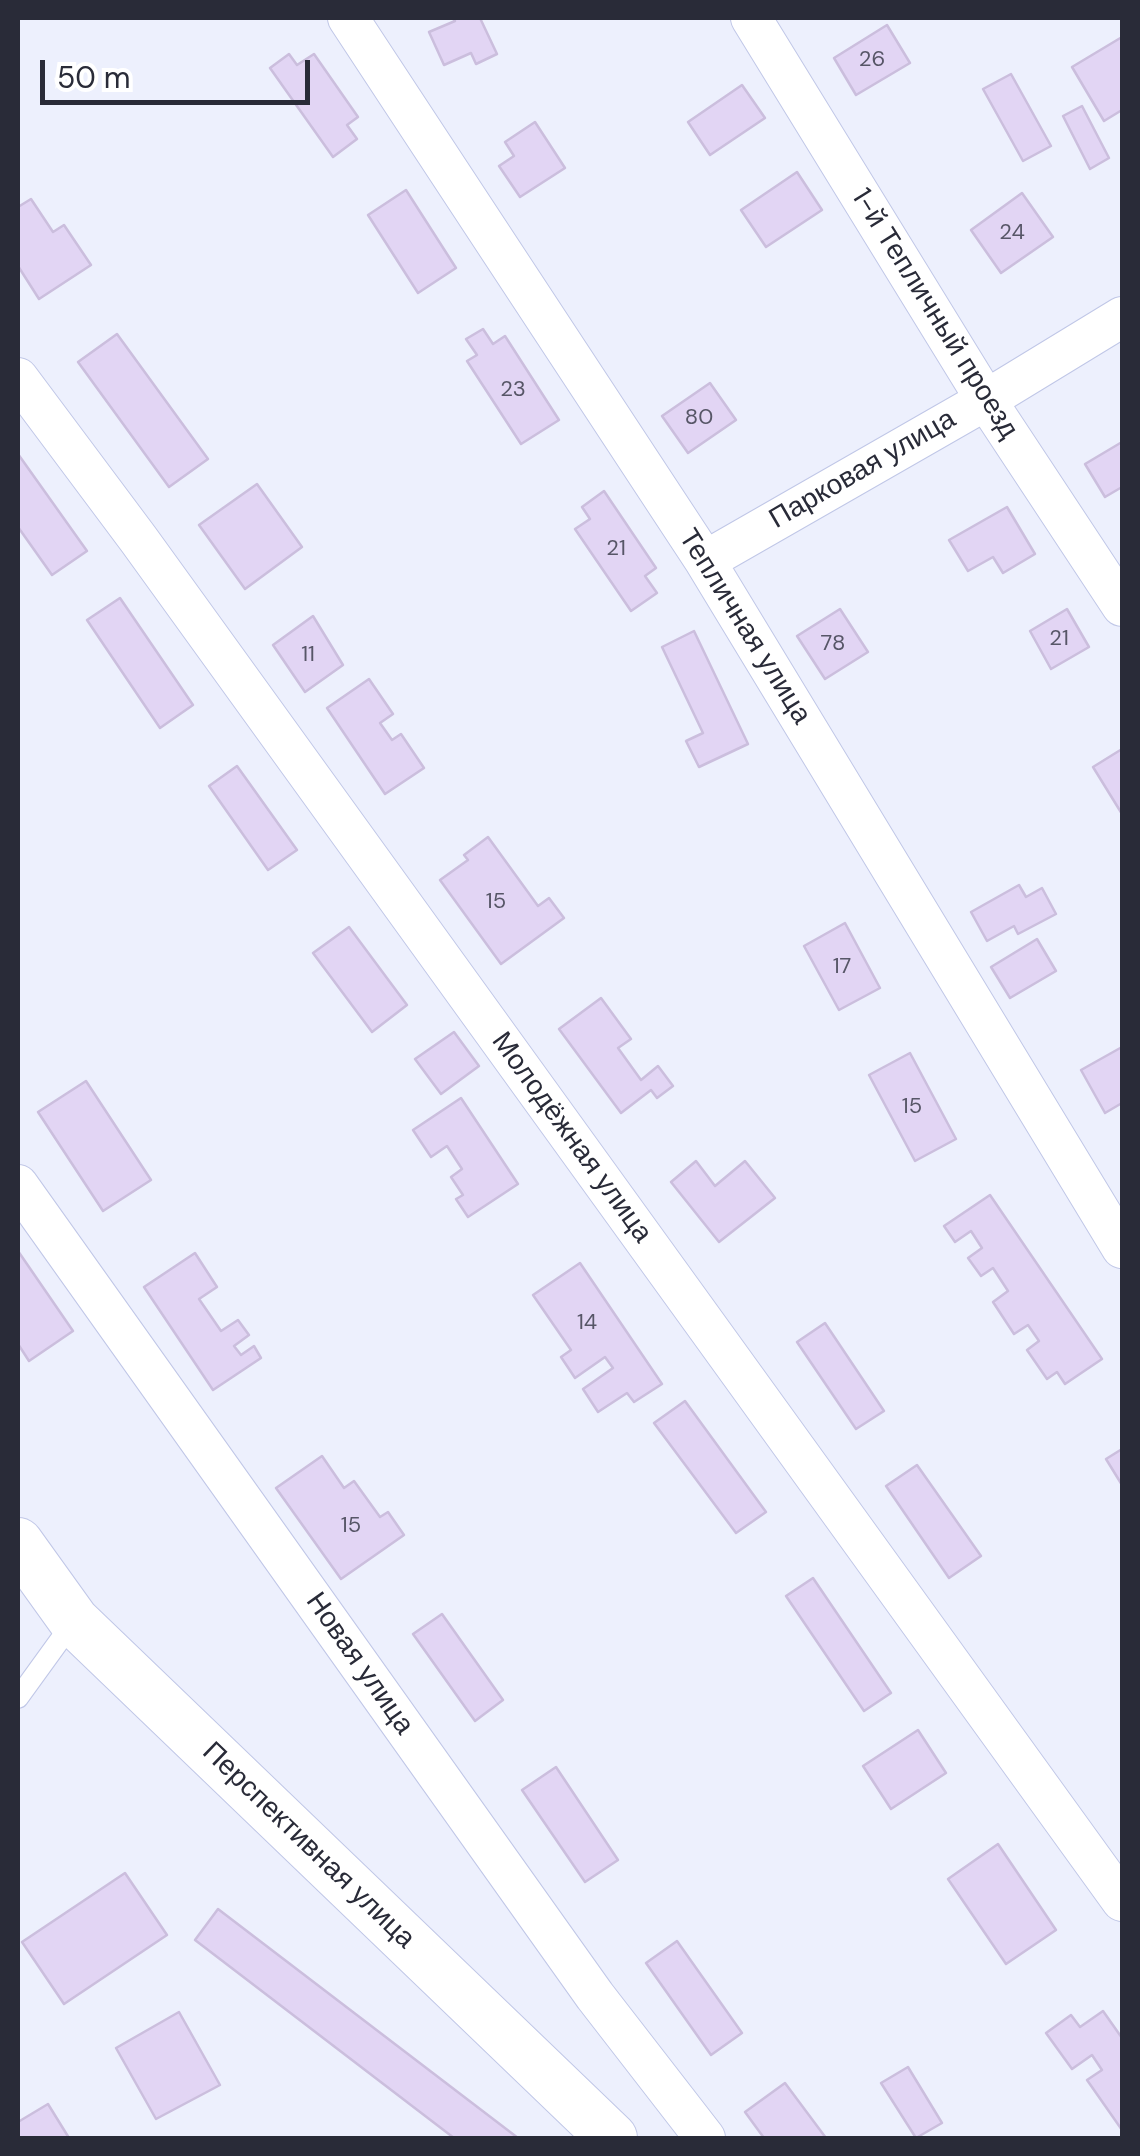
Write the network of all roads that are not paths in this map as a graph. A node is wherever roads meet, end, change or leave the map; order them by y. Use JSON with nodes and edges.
{"nodes":[{"id":1,"x":348,"y":18,"type":"edge"},
{"id":2,"x":750,"y":18,"type":"edge"},
{"id":3,"x":1122,"y":317,"type":"edge"},
{"id":4,"x":18,"y":378,"type":"edge"},
{"id":5,"x":986,"y":400,"type":"junction"},
{"id":6,"x":705,"y":561,"type":"junction"},
{"id":7,"x":1122,"y":606,"type":"edge"},
{"id":8,"x":18,"y":1185,"type":"edge"},
{"id":9,"x":1122,"y":1248,"type":"edge"},
{"id":10,"x":18,"y":1544,"type":"edge"},
{"id":11,"x":74,"y":1621,"type":"junction"},
{"id":12,"x":18,"y":1698,"type":"edge"},
{"id":13,"x":1122,"y":1900,"type":"edge"},
{"id":14,"x":612,"y":2138,"type":"edge"},
{"id":15,"x":705,"y":2138,"type":"edge"}],
"edges":[{"from":1,"to":6,"type":"street","name":"Тепличная улица"},
{"from":2,"to":5,"type":"street","name":"1-й Тепличный проезд"},
{"from":3,"to":5,"type":"street","name":"Парковая улица"},
{"from":4,"to":13,"type":"street","name":"Молодёжная улица"},
{"from":5,"to":6,"type":"street","name":"Парковая улица"},
{"from":5,"to":7,"type":"street","name":"1-й Тепличный проезд"},
{"from":6,"to":9,"type":"street","name":"Тепличная улица"},
{"from":8,"to":15,"type":"street","name":"Новая улица"},
{"from":10,"to":11,"type":"street","name":"Перспективная улица"},
{"from":11,"to":12,"type":"lane"},
{"from":11,"to":14,"type":"street","name":"Перспективная улица"}]}
